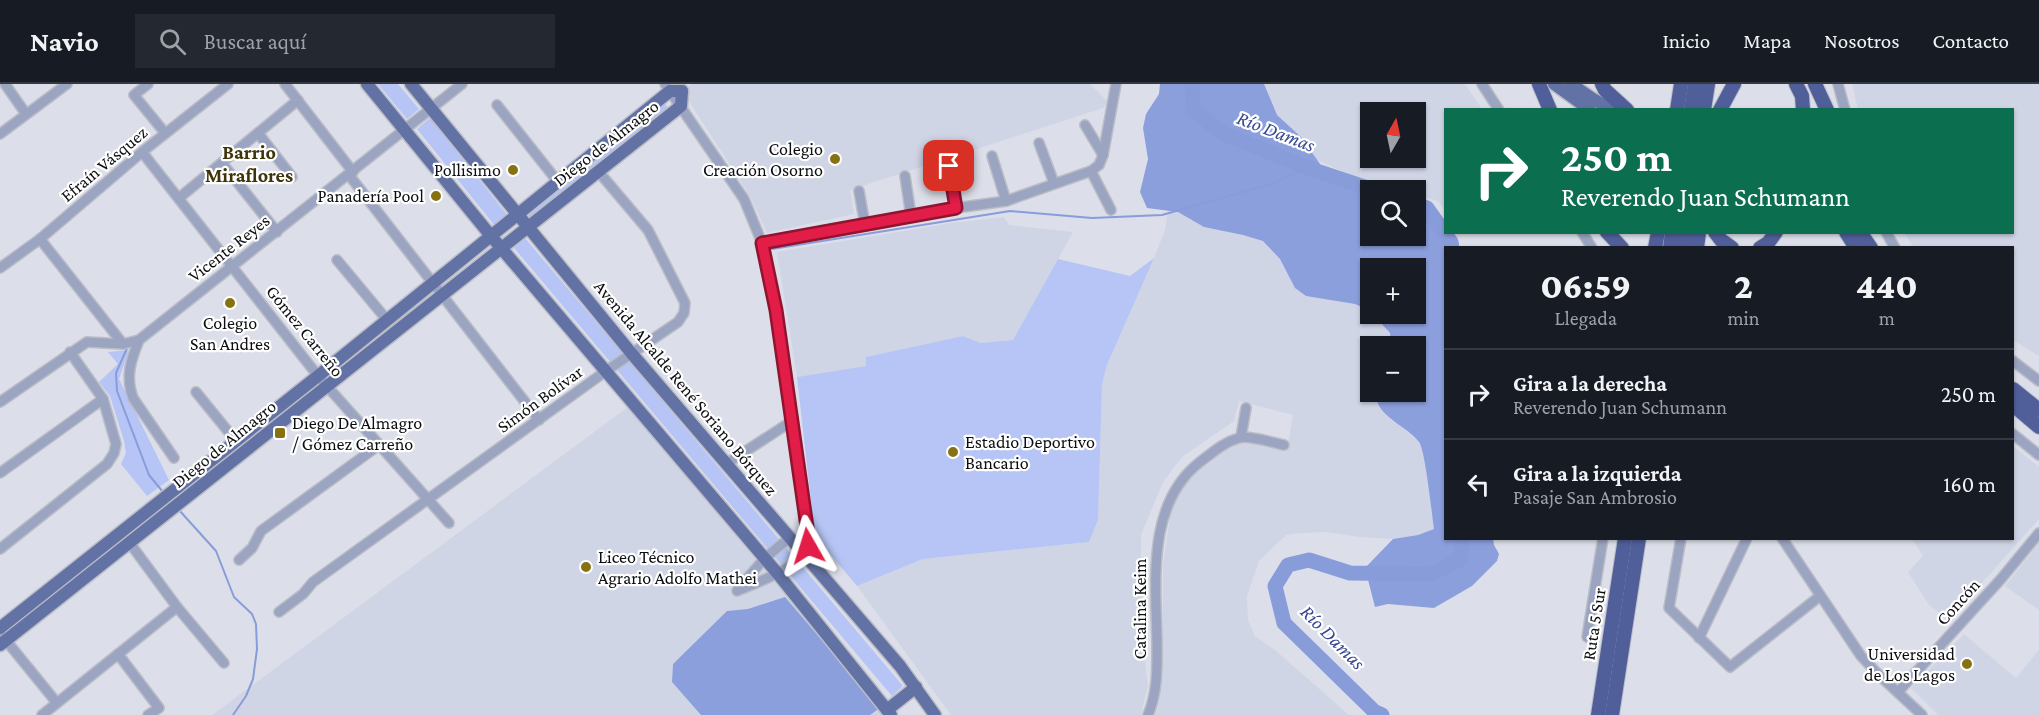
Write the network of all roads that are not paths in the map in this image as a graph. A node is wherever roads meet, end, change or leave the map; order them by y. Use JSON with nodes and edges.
{"nodes":[{"id":1,"x":5,"y":84,"type":"edge"},
{"id":2,"x":67,"y":84,"type":"edge"},
{"id":3,"x":148,"y":84,"type":"edge"},
{"id":4,"x":228,"y":84,"type":"edge"},
{"id":5,"x":285,"y":84,"type":"edge"},
{"id":6,"x":367,"y":84,"type":"edge"},
{"id":7,"x":411,"y":84,"type":"edge"},
{"id":8,"x":462,"y":84,"type":"edge"},
{"id":9,"x":1116,"y":84,"type":"edge"},
{"id":10,"x":1482,"y":84,"type":"edge"},
{"id":11,"x":1539,"y":84,"type":"edge"},
{"id":12,"x":1554,"y":84,"type":"edge"},
{"id":13,"x":1570,"y":84,"type":"edge"},
{"id":14,"x":1602,"y":84,"type":"edge"},
{"id":15,"x":1708,"y":84,"type":"edge"},
{"id":16,"x":1722,"y":84,"type":"edge"},
{"id":17,"x":1734,"y":84,"type":"edge"},
{"id":18,"x":1796,"y":84,"type":"edge"},
{"id":19,"x":1815,"y":84,"type":"edge"},
{"id":20,"x":1838,"y":84,"type":"edge"},
{"id":21,"x":1685,"y":85,"type":"edge"},
{"id":22,"x":676,"y":88,"type":"edge"},
{"id":23,"x":298,"y":100,"type":"junction"},
{"id":24,"x":497,"y":105,"type":"dead end"},
{"id":25,"x":681,"y":106,"type":"junction"},
{"id":26,"x":1498,"y":108,"type":"edge"},
{"id":27,"x":1549,"y":108,"type":"edge"},
{"id":28,"x":1587,"y":108,"type":"edge"},
{"id":29,"x":1609,"y":108,"type":"edge"},
{"id":30,"x":1625,"y":108,"type":"edge"},
{"id":31,"x":1678,"y":108,"type":"edge"},
{"id":32,"x":1691,"y":108,"type":"edge"},
{"id":33,"x":1704,"y":108,"type":"edge"},
{"id":34,"x":1719,"y":108,"type":"edge"},
{"id":35,"x":1720,"y":108,"type":"edge"},
{"id":36,"x":1803,"y":108,"type":"edge"},
{"id":37,"x":1826,"y":108,"type":"edge"},
{"id":38,"x":1844,"y":108,"type":"edge"},
{"id":39,"x":432,"y":109,"type":"junction"},
{"id":40,"x":26,"y":114,"type":"junction"},
{"id":41,"x":1085,"y":125,"type":"dead end"},
{"id":42,"x":405,"y":131,"type":"junction"},
{"id":43,"x":165,"y":133,"type":"junction"},
{"id":44,"x":258,"y":133,"type":"junction"},
{"id":45,"x":0,"y":134,"type":"edge"},
{"id":46,"x":1039,"y":142,"type":"dead end"},
{"id":47,"x":142,"y":152,"type":"junction"},
{"id":48,"x":1103,"y":155,"type":"junction"},
{"id":49,"x":992,"y":156,"type":"dead end"},
{"id":50,"x":588,"y":158,"type":"junction"},
{"id":51,"x":222,"y":163,"type":"junction"},
{"id":52,"x":949,"y":166,"type":"dead end"},
{"id":53,"x":598,"y":171,"type":"junction"},
{"id":54,"x":1091,"y":171,"type":"junction"},
{"id":55,"x":351,"y":173,"type":"junction"},
{"id":56,"x":905,"y":176,"type":"dead end"},
{"id":57,"x":292,"y":177,"type":"dead end"},
{"id":58,"x":558,"y":182,"type":"junction"},
{"id":59,"x":1054,"y":183,"type":"junction"},
{"id":60,"x":859,"y":191,"type":"dead end"},
{"id":61,"x":179,"y":198,"type":"junction"},
{"id":62,"x":1006,"y":201,"type":"junction"},
{"id":63,"x":956,"y":208,"type":"junction"},
{"id":64,"x":1111,"y":210,"type":"dead end"},
{"id":65,"x":517,"y":215,"type":"junction"},
{"id":66,"x":911,"y":216,"type":"junction"},
{"id":67,"x":865,"y":225,"type":"junction"},
{"id":68,"x":527,"y":227,"type":"junction"},
{"id":69,"x":276,"y":232,"type":"junction"},
{"id":70,"x":1609,"y":234,"type":"edge"},
{"id":71,"x":1716,"y":234,"type":"edge"},
{"id":72,"x":1775,"y":234,"type":"edge"},
{"id":73,"x":491,"y":236,"type":"junction"},
{"id":74,"x":40,"y":239,"type":"junction"},
{"id":75,"x":762,"y":243,"type":"junction"},
{"id":76,"x":1620,"y":246,"type":"edge"},
{"id":77,"x":1729,"y":246,"type":"edge"},
{"id":78,"x":1763,"y":246,"type":"edge"},
{"id":79,"x":501,"y":248,"type":"junction"},
{"id":80,"x":337,"y":260,"type":"dead end"},
{"id":81,"x":232,"y":266,"type":"junction"},
{"id":82,"x":0,"y":268,"type":"edge"},
{"id":83,"x":433,"y":283,"type":"junction"},
{"id":84,"x":441,"y":294,"type":"junction"},
{"id":85,"x":387,"y":320,"type":"junction"},
{"id":86,"x":132,"y":342,"type":"junction"},
{"id":87,"x":70,"y":352,"type":"junction"},
{"id":88,"x":632,"y":354,"type":"junction"},
{"id":89,"x":2014,"y":362,"type":"edge"},
{"id":90,"x":606,"y":371,"type":"junction"},
{"id":91,"x":322,"y":381,"type":"junction"},
{"id":92,"x":2039,"y":381,"type":"edge"},
{"id":93,"x":2014,"y":390,"type":"edge"},
{"id":94,"x":196,"y":392,"type":"dead end"},
{"id":95,"x":103,"y":399,"type":"junction"},
{"id":96,"x":0,"y":402,"type":"edge"},
{"id":97,"x":2014,"y":406,"type":"edge"},
{"id":98,"x":1246,"y":408,"type":"dead end"},
{"id":99,"x":2039,"y":410,"type":"edge"},
{"id":100,"x":539,"y":420,"type":"junction"},
{"id":101,"x":792,"y":421,"type":"junction"},
{"id":102,"x":2039,"y":427,"type":"edge"},
{"id":103,"x":2014,"y":435,"type":"edge"},
{"id":104,"x":1241,"y":437,"type":"junction"},
{"id":105,"x":236,"y":441,"type":"junction"},
{"id":106,"x":379,"y":445,"type":"junction"},
{"id":107,"x":1284,"y":445,"type":"dead end"},
{"id":108,"x":2039,"y":455,"type":"edge"},
{"id":109,"x":174,"y":458,"type":"dead end"},
{"id":110,"x":726,"y":464,"type":"junction"},
{"id":111,"x":0,"y":473,"type":"edge"},
{"id":112,"x":429,"y":499,"type":"junction"},
{"id":113,"x":171,"y":501,"type":"junction"},
{"id":114,"x":449,"y":524,"type":"dead end"},
{"id":115,"x":2039,"y":533,"type":"edge"},
{"id":116,"x":789,"y":538,"type":"junction"},
{"id":117,"x":1603,"y":540,"type":"edge"},
{"id":118,"x":1625,"y":540,"type":"edge"},
{"id":119,"x":1639,"y":540,"type":"edge"},
{"id":120,"x":1646,"y":540,"type":"edge"},
{"id":121,"x":1681,"y":540,"type":"edge"},
{"id":122,"x":1746,"y":540,"type":"edge"},
{"id":123,"x":1783,"y":540,"type":"edge"},
{"id":124,"x":129,"y":542,"type":"junction"},
{"id":125,"x":0,"y":549,"type":"edge"},
{"id":126,"x":802,"y":554,"type":"junction"},
{"id":127,"x":765,"y":558,"type":"junction"},
{"id":128,"x":239,"y":560,"type":"dead end"},
{"id":129,"x":778,"y":574,"type":"junction"},
{"id":130,"x":1633,"y":579,"type":"junction"},
{"id":131,"x":1820,"y":596,"type":"junction"},
{"id":132,"x":177,"y":607,"type":"junction"},
{"id":133,"x":279,"y":612,"type":"dead end"},
{"id":134,"x":0,"y":628,"type":"edge"},
{"id":135,"x":1587,"y":637,"type":"dead end"},
{"id":136,"x":1699,"y":638,"type":"junction"},
{"id":137,"x":2,"y":640,"type":"edge"},
{"id":138,"x":118,"y":654,"type":"junction"},
{"id":139,"x":224,"y":663,"type":"dead end"},
{"id":140,"x":916,"y":687,"type":"junction"},
{"id":141,"x":1898,"y":692,"type":"junction"},
{"id":142,"x":57,"y":704,"type":"junction"},
{"id":143,"x":889,"y":712,"type":"edge"},
{"id":144,"x":42,"y":715,"type":"edge"},
{"id":145,"x":148,"y":715,"type":"edge"},
{"id":146,"x":935,"y":715,"type":"edge"},
{"id":147,"x":1148,"y":715,"type":"edge"},
{"id":148,"x":1598,"y":715,"type":"edge"},
{"id":149,"x":1612,"y":715,"type":"edge"},
{"id":150,"x":1922,"y":715,"type":"edge"}],
"edges":[{"from":1,"to":40,"type":"street"},
{"from":2,"to":40,"type":"street"},
{"from":3,"to":43,"type":"street"},
{"from":4,"to":43,"type":"street","name":"Efraín Vásquez"},
{"from":5,"to":23,"type":"street"},
{"from":6,"to":42,"type":"main road"},
{"from":7,"to":39,"type":"main road","name":"Avenida Alcalde René Soriano Bórquez"},
{"from":8,"to":39,"type":"street","name":"Vicente Reyes"},
{"from":9,"to":48,"type":"street"},
{"from":10,"to":26,"type":"street"},
{"from":11,"to":27,"type":"highway"},
{"from":12,"to":28,"type":"main road"},
{"from":13,"to":29,"type":"main road"},
{"from":14,"to":30,"type":"highway"},
{"from":15,"to":33,"type":"highway"},
{"from":16,"to":34,"type":"highway"},
{"from":17,"to":35,"type":"highway"},
{"from":18,"to":36,"type":"highway"},
{"from":19,"to":37,"type":"highway"},
{"from":20,"to":38,"type":"street"},
{"from":21,"to":31,"type":"highway"},
{"from":21,"to":32,"type":"highway"},
{"from":22,"to":25,"type":"main road","name":"Diego de Almagro"},
{"from":22,"to":50,"type":"main road","name":"Diego de Almagro"},
{"from":23,"to":44,"type":"street"},
{"from":23,"to":55,"type":"street"},
{"from":24,"to":58,"type":"street"},
{"from":25,"to":53,"type":"main road","name":"Diego de Almagro"},
{"from":25,"to":75,"type":"street"},
{"from":39,"to":42,"type":"street","name":"Vicente Reyes"},
{"from":39,"to":65,"type":"main road","name":"Avenida Alcalde René Soriano Bórquez"},
{"from":40,"to":45,"type":"street"},
{"from":41,"to":48,"type":"street"},
{"from":42,"to":55,"type":"street","name":"Vicente Reyes"},
{"from":42,"to":73,"type":"main road"},
{"from":43,"to":47,"type":"street","name":"Efraín Vásquez"},
{"from":44,"to":51,"type":"street"},
{"from":44,"to":57,"type":"street"},
{"from":46,"to":59,"type":"street"},
{"from":47,"to":61,"type":"street","name":"Gómez Carreño"},
{"from":47,"to":74,"type":"street","name":"Efraín Vásquez"},
{"from":48,"to":54,"type":"street"},
{"from":49,"to":62,"type":"street"},
{"from":50,"to":53,"type":"main road"},
{"from":50,"to":58,"type":"main road","name":"Diego de Almagro"},
{"from":51,"to":61,"type":"street"},
{"from":51,"to":69,"type":"street"},
{"from":52,"to":63,"type":"street"},
{"from":53,"to":68,"type":"main road","name":"Diego de Almagro"},
{"from":53,"to":88,"type":"street","name":"Simón Bolívar"},
{"from":54,"to":59,"type":"street"},
{"from":54,"to":64,"type":"street"},
{"from":55,"to":69,"type":"street","name":"Vicente Reyes"},
{"from":55,"to":83,"type":"street"},
{"from":56,"to":66,"type":"street"},
{"from":58,"to":65,"type":"main road","name":"Diego de Almagro"},
{"from":59,"to":62,"type":"street"},
{"from":60,"to":67,"type":"street"},
{"from":61,"to":81,"type":"street","name":"Gómez Carreño"},
{"from":62,"to":63,"type":"street"},
{"from":63,"to":66,"type":"street"},
{"from":65,"to":68,"type":"main road","name":"Avenida Alcalde René Soriano Bórquez"},
{"from":65,"to":73,"type":"main road","name":"Diego de Almagro"},
{"from":66,"to":67,"type":"street"},
{"from":67,"to":75,"type":"street"},
{"from":68,"to":79,"type":"main road","name":"Diego de Almagro"},
{"from":68,"to":88,"type":"main road","name":"Avenida Alcalde René Soriano Bórquez"},
{"from":69,"to":81,"type":"street","name":"Vicente Reyes"},
{"from":70,"to":76,"type":"highway"},
{"from":71,"to":77,"type":"highway"},
{"from":72,"to":78,"type":"highway"},
{"from":73,"to":79,"type":"main road"},
{"from":73,"to":83,"type":"main road","name":"Diego de Almagro"},
{"from":74,"to":82,"type":"street","name":"Efraín Vásquez"},
{"from":74,"to":86,"type":"street"},
{"from":75,"to":101,"type":"street"},
{"from":79,"to":84,"type":"main road","name":"Diego de Almagro"},
{"from":79,"to":90,"type":"main road"},
{"from":80,"to":85,"type":"street"},
{"from":81,"to":86,"type":"street","name":"Vicente Reyes"},
{"from":81,"to":91,"type":"street","name":"Gómez Carreño"},
{"from":83,"to":84,"type":"street"},
{"from":83,"to":85,"type":"main road","name":"Diego de Almagro"},
{"from":84,"to":91,"type":"main road","name":"Diego de Almagro"},
{"from":84,"to":100,"type":"street"},
{"from":85,"to":91,"type":"main road","name":"Diego de Almagro"},
{"from":86,"to":87,"type":"street"},
{"from":86,"to":109,"type":"street"},
{"from":87,"to":95,"type":"street"},
{"from":87,"to":96,"type":"street"},
{"from":88,"to":90,"type":"street","name":"Simón Bolívar"},
{"from":88,"to":110,"type":"main road","name":"Avenida Alcalde René Soriano Bórquez"},
{"from":89,"to":92,"type":"street"},
{"from":90,"to":100,"type":"street","name":"Simón Bolívar"},
{"from":90,"to":127,"type":"main road"},
{"from":91,"to":105,"type":"main road","name":"Diego de Almagro"},
{"from":91,"to":106,"type":"street","name":"Gómez Carreño"},
{"from":91,"to":113,"type":"main road","name":"Diego de Almagro"},
{"from":93,"to":99,"type":"highway"},
{"from":94,"to":105,"type":"street"},
{"from":95,"to":111,"type":"street"},
{"from":95,"to":125,"type":"street"},
{"from":97,"to":102,"type":"highway"},
{"from":98,"to":104,"type":"street"},
{"from":100,"to":112,"type":"street","name":"Simón Bolívar"},
{"from":101,"to":110,"type":"street"},
{"from":101,"to":126,"type":"street"},
{"from":103,"to":108,"type":"street"},
{"from":104,"to":107,"type":"street"},
{"from":104,"to":147,"type":"street","name":"Catalina Keim"},
{"from":105,"to":113,"type":"main road","name":"Diego de Almagro"},
{"from":106,"to":112,"type":"street","name":"Gómez Carreño"},
{"from":106,"to":128,"type":"street"},
{"from":110,"to":116,"type":"main road","name":"Avenida Alcalde René Soriano Bórquez"},
{"from":112,"to":114,"type":"street","name":"Gómez Carreño"},
{"from":112,"to":133,"type":"street","name":"Simón Bolívar"},
{"from":113,"to":124,"type":"main road","name":"Diego de Almagro"},
{"from":113,"to":134,"type":"main road","name":"Diego de Almagro"},
{"from":115,"to":141,"type":"street","name":"Concón"},
{"from":116,"to":126,"type":"main road","name":"Avenida Alcalde René Soriano Bórquez"},
{"from":116,"to":127,"type":"street"},
{"from":117,"to":135,"type":"street"},
{"from":118,"to":148,"type":"highway","name":"Ruta 5 Sur"},
{"from":119,"to":130,"type":"highway","name":"Ruta 5 Sur"},
{"from":120,"to":130,"type":"highway"},
{"from":121,"to":136,"type":"street"},
{"from":122,"to":136,"type":"street"},
{"from":123,"to":131,"type":"street"},
{"from":124,"to":132,"type":"street"},
{"from":124,"to":137,"type":"main road","name":"Diego de Almagro"},
{"from":126,"to":129,"type":"street"},
{"from":126,"to":140,"type":"main road","name":"Avenida Alcalde René Soriano Bórquez"},
{"from":127,"to":129,"type":"main road"},
{"from":127,"to":129,"type":"street"},
{"from":129,"to":143,"type":"main road"},
{"from":130,"to":149,"type":"highway","name":"Ruta 5 Sur"},
{"from":131,"to":136,"type":"street"},
{"from":131,"to":141,"type":"street"},
{"from":132,"to":138,"type":"street"},
{"from":132,"to":139,"type":"street"},
{"from":137,"to":142,"type":"street"},
{"from":138,"to":142,"type":"street"},
{"from":138,"to":145,"type":"street"},
{"from":140,"to":143,"type":"main road"},
{"from":140,"to":146,"type":"main road","name":"Avenida Alcalde René Soriano Bórquez"},
{"from":141,"to":150,"type":"street"},
{"from":142,"to":144,"type":"street"}]}
